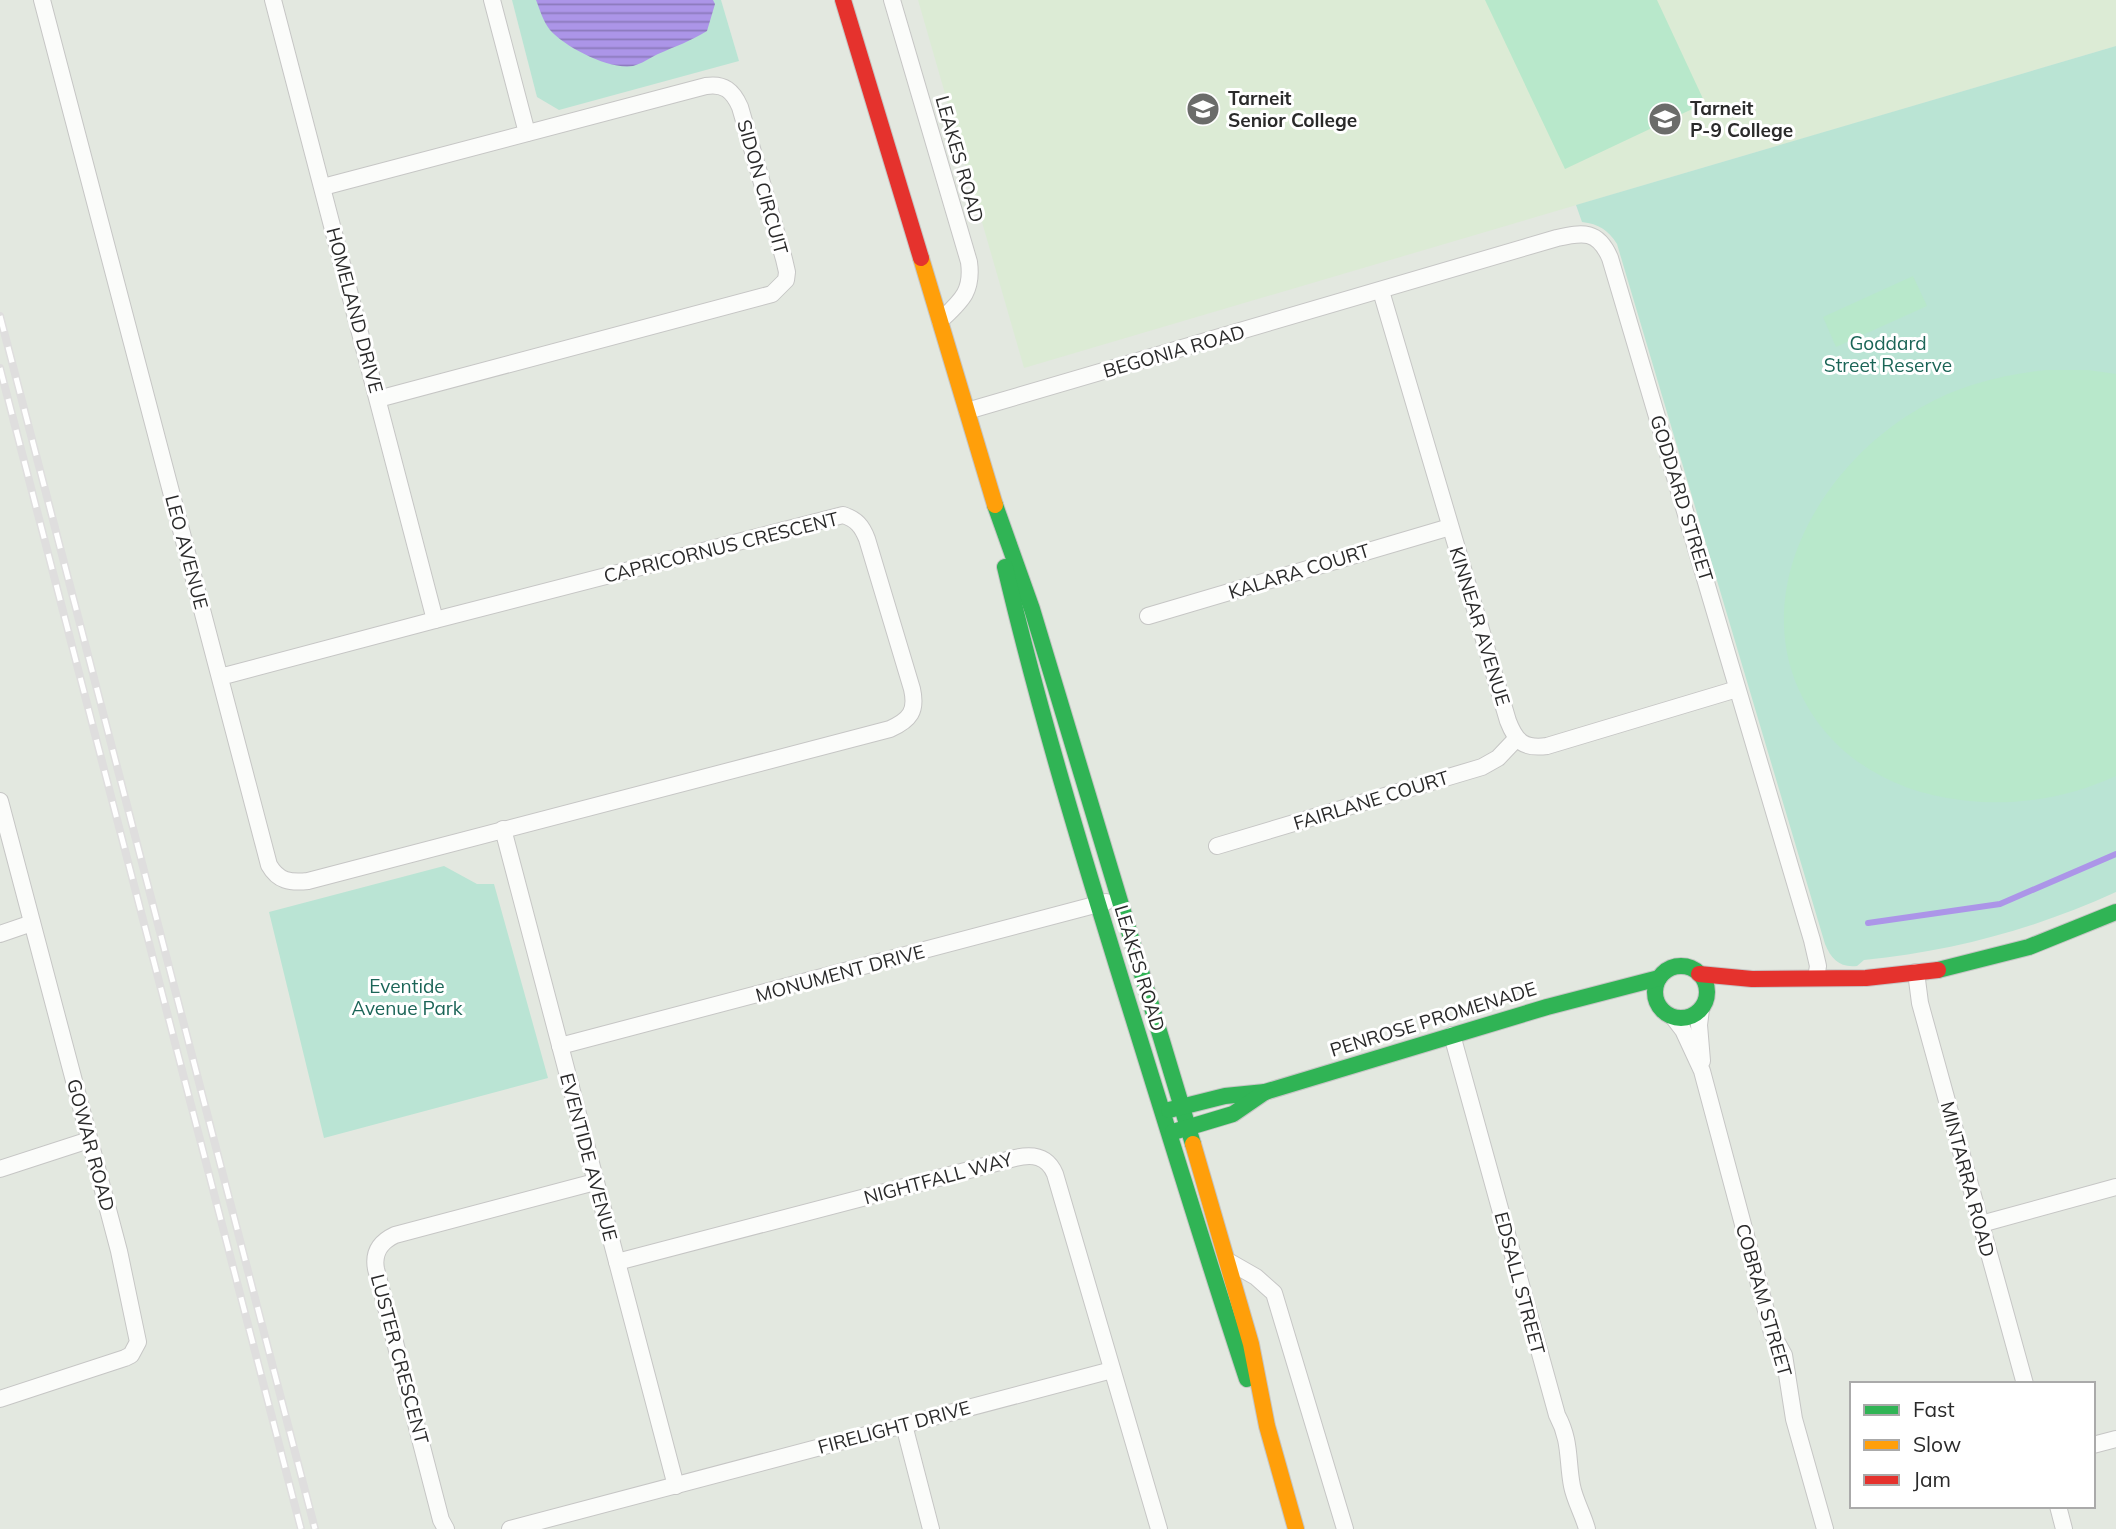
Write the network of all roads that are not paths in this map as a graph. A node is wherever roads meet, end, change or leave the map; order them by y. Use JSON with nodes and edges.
{"nodes":[{"id":1,"x":42,"y":0,"type":"edge"},
{"id":2,"x":273,"y":0,"type":"edge"},
{"id":3,"x":492,"y":0,"type":"edge"},
{"id":4,"x":843,"y":0,"type":"edge"},
{"id":5,"x":892,"y":0,"type":"edge"},
{"id":6,"x":527,"y":133,"type":"junction"},
{"id":7,"x":323,"y":187,"type":"junction"},
{"id":8,"x":1381,"y":290,"type":"junction"},
{"id":9,"x":940,"y":321,"type":"junction"},
{"id":10,"x":378,"y":399,"type":"junction"},
{"id":11,"x":967,"y":411,"type":"junction"},
{"id":12,"x":998,"y":516,"type":"junction"},
{"id":13,"x":1450,"y":527,"type":"junction"},
{"id":14,"x":1148,"y":616,"type":"dead end"},
{"id":15,"x":435,"y":620,"type":"junction"},
{"id":16,"x":220,"y":677,"type":"junction"},
{"id":17,"x":1737,"y":689,"type":"junction"},
{"id":18,"x":1516,"y":739,"type":"junction"},
{"id":19,"x":0,"y":801,"type":"edge"},
{"id":20,"x":503,"y":829,"type":"junction"},
{"id":21,"x":1217,"y":846,"type":"dead end"},
{"id":22,"x":1119,"y":898,"type":"junction"},
{"id":23,"x":1098,"y":904,"type":"junction"},
{"id":24,"x":2116,"y":912,"type":"edge"},
{"id":25,"x":32,"y":923,"type":"junction"},
{"id":26,"x":0,"y":934,"type":"edge"},
{"id":27,"x":1916,"y":972,"type":"junction"},
{"id":28,"x":1699,"y":974,"type":"junction"},
{"id":29,"x":1659,"y":978,"type":"junction"},
{"id":30,"x":1816,"y":978,"type":"junction"},
{"id":31,"x":1763,"y":979,"type":"junction"},
{"id":32,"x":1613,"y":991,"type":"junction"},
{"id":33,"x":1702,"y":1006,"type":"junction"},
{"id":34,"x":1667,"y":1012,"type":"junction"},
{"id":35,"x":1452,"y":1035,"type":"junction"},
{"id":36,"x":560,"y":1046,"type":"junction"},
{"id":37,"x":1702,"y":1071,"type":"junction"},
{"id":38,"x":1265,"y":1091,"type":"junction"},
{"id":39,"x":1182,"y":1107,"type":"junction"},
{"id":40,"x":1163,"y":1112,"type":"junction"},
{"id":41,"x":1188,"y":1127,"type":"junction"},
{"id":42,"x":1169,"y":1133,"type":"junction"},
{"id":43,"x":89,"y":1140,"type":"junction"},
{"id":44,"x":0,"y":1169,"type":"edge"},
{"id":45,"x":595,"y":1182,"type":"junction"},
{"id":46,"x":2116,"y":1187,"type":"edge"},
{"id":47,"x":1981,"y":1224,"type":"junction"},
{"id":48,"x":1228,"y":1261,"type":"junction"},
{"id":49,"x":617,"y":1262,"type":"junction"},
{"id":50,"x":1112,"y":1370,"type":"junction"},
{"id":51,"x":2024,"y":1382,"type":"edge"},
{"id":52,"x":0,"y":1399,"type":"edge"},
{"id":53,"x":904,"y":1425,"type":"junction"},
{"id":54,"x":1267,"y":1426,"type":"junction"},
{"id":55,"x":2116,"y":1439,"type":"edge"},
{"id":56,"x":2095,"y":1444,"type":"edge"},
{"id":57,"x":676,"y":1486,"type":"junction"},
{"id":58,"x":2059,"y":1508,"type":"edge"},
{"id":59,"x":446,"y":1529,"type":"edge"},
{"id":60,"x":510,"y":1529,"type":"edge"},
{"id":61,"x":931,"y":1529,"type":"edge"},
{"id":62,"x":1159,"y":1529,"type":"edge"},
{"id":63,"x":1296,"y":1529,"type":"edge"},
{"id":64,"x":1345,"y":1529,"type":"edge"},
{"id":65,"x":1587,"y":1529,"type":"edge"},
{"id":66,"x":1825,"y":1529,"type":"edge"},
{"id":67,"x":2064,"y":1529,"type":"edge"}],
"edges":[{"from":1,"to":16,"type":"street","name":"LEO AVENUE"},
{"from":2,"to":7,"type":"street","name":"HOMELAND DRIVE"},
{"from":3,"to":6,"type":"street"},
{"from":4,"to":9,"type":"main road","name":"LEAKES ROAD"},
{"from":5,"to":9,"type":"street","name":"LEAKES ROAD"},
{"from":6,"to":7,"type":"street","name":"SIDON CIRCUIT"},
{"from":6,"to":10,"type":"street","name":"SIDON CIRCUIT"},
{"from":7,"to":10,"type":"street","name":"HOMELAND DRIVE"},
{"from":8,"to":11,"type":"street","name":"BEGONIA ROAD"},
{"from":8,"to":13,"type":"street","name":"KINNEAR AVENUE"},
{"from":8,"to":17,"type":"street","name":"GODDARD STREET"},
{"from":9,"to":11,"type":"main road","name":"LEAKES ROAD"},
{"from":10,"to":15,"type":"street","name":"HOMELAND DRIVE"},
{"from":11,"to":12,"type":"main road","name":"LEAKES ROAD"},
{"from":12,"to":22,"type":"main road","name":"LEAKES ROAD"},
{"from":12,"to":23,"type":"main road","name":"LEAKES ROAD"},
{"from":13,"to":14,"type":"street","name":"KALARA COURT"},
{"from":13,"to":18,"type":"street","name":"KINNEAR AVENUE"},
{"from":15,"to":16,"type":"street","name":"CAPRICORNUS CRESCENT"},
{"from":15,"to":20,"type":"street","name":"CAPRICORNUS CRESCENT"},
{"from":16,"to":20,"type":"street","name":"LEO AVENUE"},
{"from":17,"to":18,"type":"street"},
{"from":17,"to":30,"type":"street","name":"GODDARD STREET"},
{"from":18,"to":21,"type":"street","name":"FAIRLANE COURT"},
{"from":19,"to":25,"type":"street","name":"GOWAR ROAD"},
{"from":20,"to":36,"type":"street","name":"EVENTIDE AVENUE"},
{"from":22,"to":23,"type":"street","name":"MONUMENT DRIVE"},
{"from":22,"to":39,"type":"main road","name":"LEAKES ROAD"},
{"from":23,"to":36,"type":"street","name":"MONUMENT DRIVE"},
{"from":23,"to":40,"type":"main road","name":"LEAKES ROAD"},
{"from":24,"to":27,"type":"main road"},
{"from":25,"to":26,"type":"street"},
{"from":25,"to":43,"type":"street","name":"GOWAR ROAD"},
{"from":27,"to":30,"type":"main road"},
{"from":27,"to":47,"type":"street","name":"MINTARRA ROAD"},
{"from":28,"to":29,"type":"main road"},
{"from":28,"to":31,"type":"main road"},
{"from":28,"to":33,"type":"main road"},
{"from":29,"to":32,"type":"main road","name":"PENROSE PROMENADE"},
{"from":29,"to":34,"type":"main road"},
{"from":30,"to":31,"type":"main road"},
{"from":31,"to":33,"type":"main road"},
{"from":32,"to":34,"type":"main road","name":"PENROSE PROMENADE"},
{"from":32,"to":35,"type":"main road","name":"PENROSE PROMENADE"},
{"from":33,"to":34,"type":"main road"},
{"from":33,"to":37,"type":"street","name":"COBRAM STREET"},
{"from":34,"to":37,"type":"street","name":"COBRAM STREET"},
{"from":35,"to":38,"type":"main road","name":"PENROSE PROMENADE"},
{"from":35,"to":65,"type":"street","name":"EDSALL STREET"},
{"from":36,"to":45,"type":"street","name":"EVENTIDE AVENUE"},
{"from":37,"to":66,"type":"street","name":"COBRAM STREET"},
{"from":38,"to":39,"type":"main road","name":"PENROSE PROMENADE"},
{"from":38,"to":41,"type":"main road","name":"PENROSE PROMENADE"},
{"from":39,"to":40,"type":"main road","name":"PENROSE PROMENADE"},
{"from":39,"to":41,"type":"main road","name":"LEAKES ROAD"},
{"from":40,"to":42,"type":"main road","name":"LEAKES ROAD"},
{"from":41,"to":42,"type":"main road","name":"PENROSE PROMENADE"},
{"from":41,"to":48,"type":"main road","name":"LEAKES ROAD"},
{"from":42,"to":54,"type":"main road","name":"LEAKES ROAD"},
{"from":43,"to":44,"type":"street"},
{"from":43,"to":52,"type":"street","name":"GOWAR ROAD"},
{"from":45,"to":49,"type":"street","name":"EVENTIDE AVENUE"},
{"from":45,"to":59,"type":"street","name":"LUSTER CRESCENT"},
{"from":46,"to":47,"type":"street"},
{"from":47,"to":51,"type":"street","name":"MINTARRA ROAD"},
{"from":48,"to":54,"type":"main road","name":"LEAKES ROAD"},
{"from":48,"to":64,"type":"street"},
{"from":49,"to":50,"type":"street","name":"NIGHTFALL WAY"},
{"from":49,"to":57,"type":"street","name":"EVENTIDE AVENUE"},
{"from":50,"to":53,"type":"street","name":"FIRELIGHT DRIVE"},
{"from":50,"to":62,"type":"street"},
{"from":53,"to":57,"type":"street","name":"FIRELIGHT DRIVE"},
{"from":53,"to":61,"type":"street"},
{"from":54,"to":63,"type":"main road","name":"LEAKES ROAD"},
{"from":55,"to":56,"type":"street"},
{"from":57,"to":60,"type":"street"},
{"from":58,"to":67,"type":"street"}]}
